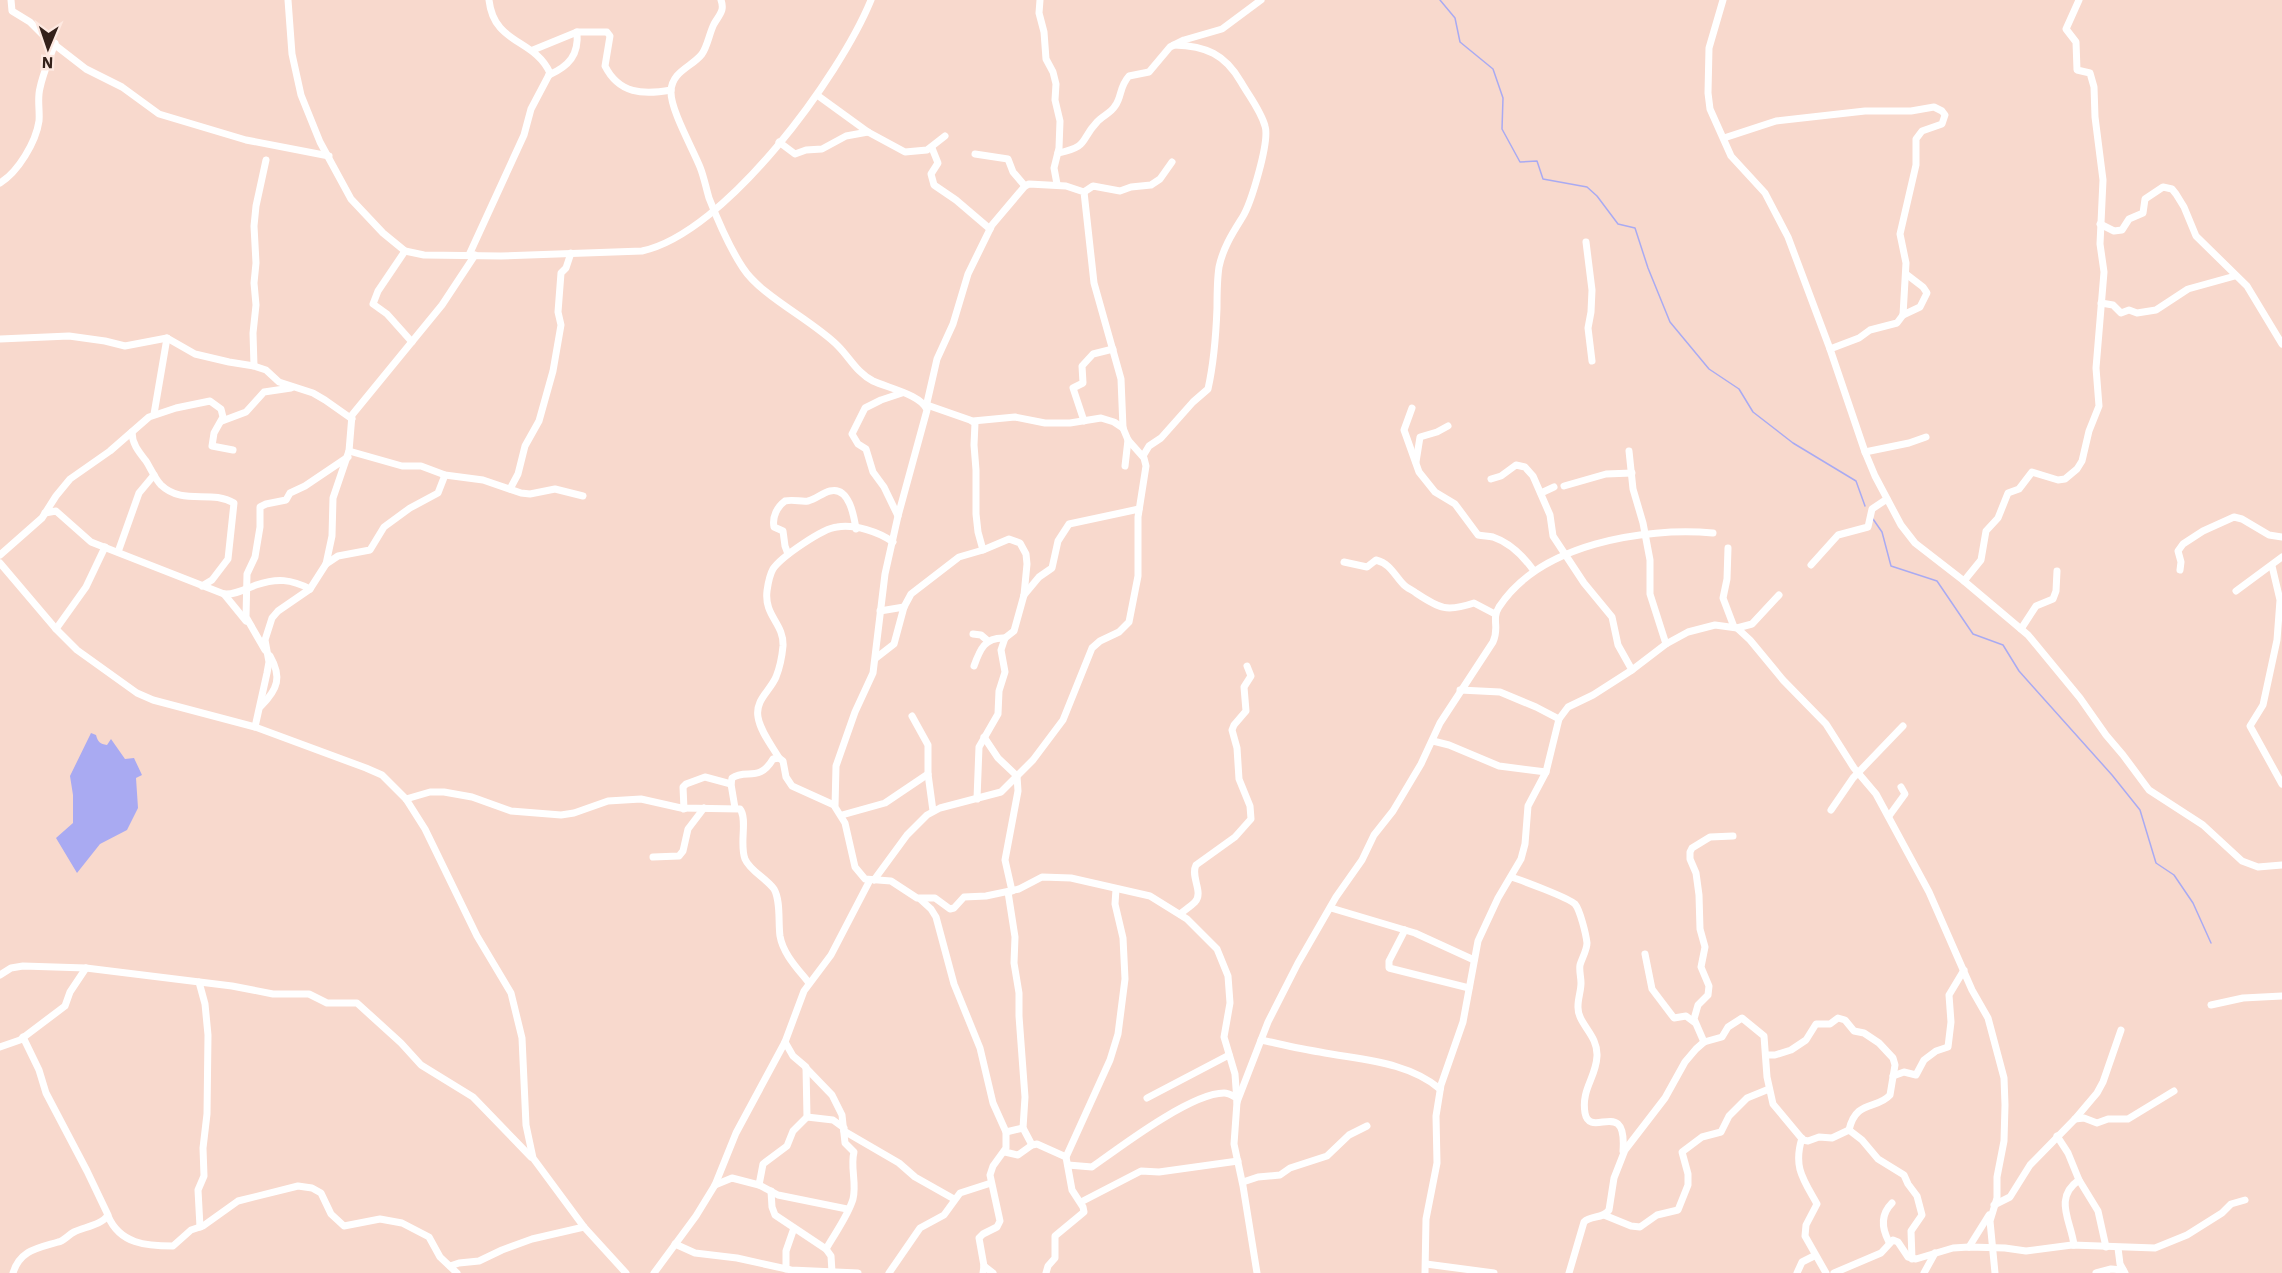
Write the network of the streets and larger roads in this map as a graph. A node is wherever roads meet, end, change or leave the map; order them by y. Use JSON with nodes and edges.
{"nodes":[{"id":1,"x":11,"y":0,"type":"edge"},
{"id":2,"x":288,"y":0,"type":"edge"},
{"id":3,"x":489,"y":0,"type":"edge"},
{"id":4,"x":721,"y":0,"type":"edge"},
{"id":5,"x":871,"y":0,"type":"edge"},
{"id":6,"x":1040,"y":0,"type":"edge"},
{"id":7,"x":1262,"y":0,"type":"edge"},
{"id":8,"x":1723,"y":0,"type":"edge"},
{"id":9,"x":2079,"y":0,"type":"edge"},
{"id":10,"x":577,"y":32,"type":"junction"},
{"id":11,"x":55,"y":44,"type":"junction"},
{"id":12,"x":1174,"y":45,"type":"junction"},
{"id":13,"x":533,"y":50,"type":"junction"},
{"id":14,"x":549,"y":75,"type":"junction"},
{"id":15,"x":671,"y":90,"type":"junction"},
{"id":16,"x":817,"y":95,"type":"junction"},
{"id":17,"x":868,"y":132,"type":"junction"},
{"id":18,"x":945,"y":136,"type":"dead end"},
{"id":19,"x":1724,"y":138,"type":"junction"},
{"id":20,"x":780,"y":142,"type":"junction"},
{"id":21,"x":932,"y":148,"type":"junction"},
{"id":22,"x":1058,"y":153,"type":"junction"},
{"id":23,"x":975,"y":154,"type":"dead end"},
{"id":24,"x":329,"y":156,"type":"junction"},
{"id":25,"x":266,"y":160,"type":"dead end"},
{"id":26,"x":1172,"y":162,"type":"dead end"},
{"id":27,"x":0,"y":183,"type":"edge"},
{"id":28,"x":1058,"y":184,"type":"junction"},
{"id":29,"x":1025,"y":186,"type":"junction"},
{"id":30,"x":1084,"y":192,"type":"junction"},
{"id":31,"x":715,"y":210,"type":"junction"},
{"id":32,"x":2100,"y":224,"type":"junction"},
{"id":33,"x":990,"y":229,"type":"junction"},
{"id":34,"x":1586,"y":242,"type":"dead end"},
{"id":35,"x":405,"y":251,"type":"junction"},
{"id":36,"x":571,"y":253,"type":"junction"},
{"id":37,"x":472,"y":255,"type":"junction"},
{"id":38,"x":1906,"y":274,"type":"junction"},
{"id":39,"x":2235,"y":276,"type":"junction"},
{"id":40,"x":2101,"y":303,"type":"junction"},
{"id":41,"x":1903,"y":315,"type":"junction"},
{"id":42,"x":167,"y":338,"type":"junction"},
{"id":43,"x":0,"y":339,"type":"edge"},
{"id":44,"x":412,"y":342,"type":"junction"},
{"id":45,"x":2282,"y":344,"type":"edge"},
{"id":46,"x":1113,"y":349,"type":"junction"},
{"id":47,"x":1830,"y":349,"type":"junction"},
{"id":48,"x":1592,"y":361,"type":"dead end"},
{"id":49,"x":254,"y":366,"type":"junction"},
{"id":50,"x":296,"y":388,"type":"junction"},
{"id":51,"x":902,"y":393,"type":"junction"},
{"id":52,"x":927,"y":406,"type":"junction"},
{"id":53,"x":1412,"y":408,"type":"dead end"},
{"id":54,"x":154,"y":414,"type":"junction"},
{"id":55,"x":352,"y":419,"type":"junction"},
{"id":56,"x":222,"y":421,"type":"junction"},
{"id":57,"x":972,"y":421,"type":"junction"},
{"id":58,"x":1084,"y":421,"type":"junction"},
{"id":59,"x":1448,"y":426,"type":"dead end"},
{"id":60,"x":1123,"y":428,"type":"junction"},
{"id":61,"x":132,"y":432,"type":"junction"},
{"id":62,"x":1926,"y":438,"type":"dead end"},
{"id":63,"x":1128,"y":440,"type":"junction"},
{"id":64,"x":233,"y":450,"type":"dead end"},
{"id":65,"x":1629,"y":451,"type":"dead end"},
{"id":66,"x":1865,"y":452,"type":"junction"},
{"id":67,"x":348,"y":454,"type":"junction"},
{"id":68,"x":1143,"y":456,"type":"junction"},
{"id":69,"x":1416,"y":465,"type":"junction"},
{"id":70,"x":1125,"y":466,"type":"dead end"},
{"id":71,"x":1632,"y":473,"type":"junction"},
{"id":72,"x":154,"y":475,"type":"junction"},
{"id":73,"x":445,"y":475,"type":"junction"},
{"id":74,"x":1491,"y":479,"type":"dead end"},
{"id":75,"x":1564,"y":486,"type":"dead end"},
{"id":76,"x":1554,"y":487,"type":"dead end"},
{"id":77,"x":510,"y":489,"type":"junction"},
{"id":78,"x":1541,"y":493,"type":"junction"},
{"id":79,"x":583,"y":496,"type":"dead end"},
{"id":80,"x":1887,"y":499,"type":"junction"},
{"id":81,"x":1139,"y":508,"type":"junction"},
{"id":82,"x":45,"y":513,"type":"junction"},
{"id":83,"x":898,"y":516,"type":"junction"},
{"id":84,"x":856,"y":529,"type":"junction"},
{"id":85,"x":1645,"y":533,"type":"junction"},
{"id":86,"x":1713,"y":533,"type":"dead end"},
{"id":87,"x":2282,"y":537,"type":"edge"},
{"id":88,"x":893,"y":542,"type":"junction"},
{"id":89,"x":105,"y":547,"type":"junction"},
{"id":90,"x":1728,"y":548,"type":"dead end"},
{"id":91,"x":983,"y":550,"type":"junction"},
{"id":92,"x":118,"y":552,"type":"junction"},
{"id":93,"x":788,"y":554,"type":"junction"},
{"id":94,"x":0,"y":555,"type":"edge"},
{"id":95,"x":1564,"y":555,"type":"junction"},
{"id":96,"x":2282,"y":557,"type":"edge"},
{"id":97,"x":1344,"y":562,"type":"dead end"},
{"id":98,"x":0,"y":563,"type":"edge"},
{"id":99,"x":326,"y":564,"type":"junction"},
{"id":100,"x":1810,"y":565,"type":"dead end"},
{"id":101,"x":2272,"y":566,"type":"junction"},
{"id":102,"x":2180,"y":570,"type":"dead end"},
{"id":103,"x":2057,"y":571,"type":"dead end"},
{"id":104,"x":1534,"y":572,"type":"junction"},
{"id":105,"x":1964,"y":581,"type":"junction"},
{"id":106,"x":202,"y":586,"type":"junction"},
{"id":107,"x":246,"y":590,"type":"junction"},
{"id":108,"x":310,"y":590,"type":"junction"},
{"id":109,"x":2236,"y":591,"type":"dead end"},
{"id":110,"x":224,"y":594,"type":"junction"},
{"id":111,"x":1024,"y":595,"type":"junction"},
{"id":112,"x":1779,"y":596,"type":"dead end"},
{"id":113,"x":903,"y":607,"type":"junction"},
{"id":114,"x":880,"y":611,"type":"junction"},
{"id":115,"x":1495,"y":614,"type":"junction"},
{"id":116,"x":246,"y":621,"type":"junction"},
{"id":117,"x":1736,"y":628,"type":"junction"},
{"id":118,"x":2021,"y":628,"type":"junction"},
{"id":119,"x":56,"y":629,"type":"junction"},
{"id":120,"x":973,"y":634,"type":"dead end"},
{"id":121,"x":1005,"y":638,"type":"junction"},
{"id":122,"x":988,"y":641,"type":"junction"},
{"id":123,"x":1666,"y":644,"type":"junction"},
{"id":124,"x":267,"y":652,"type":"junction"},
{"id":125,"x":876,"y":658,"type":"junction"},
{"id":126,"x":974,"y":666,"type":"dead end"},
{"id":127,"x":1247,"y":666,"type":"dead end"},
{"id":128,"x":1632,"y":670,"type":"junction"},
{"id":129,"x":1460,"y":690,"type":"junction"},
{"id":130,"x":912,"y":716,"type":"dead end"},
{"id":131,"x":1559,"y":719,"type":"junction"},
{"id":132,"x":1902,"y":726,"type":"dead end"},
{"id":133,"x":255,"y":728,"type":"junction"},
{"id":134,"x":984,"y":737,"type":"junction"},
{"id":135,"x":1432,"y":741,"type":"junction"},
{"id":136,"x":779,"y":758,"type":"junction"},
{"id":137,"x":1546,"y":772,"type":"junction"},
{"id":138,"x":1858,"y":773,"type":"junction"},
{"id":139,"x":928,"y":774,"type":"junction"},
{"id":140,"x":1017,"y":776,"type":"junction"},
{"id":141,"x":731,"y":784,"type":"junction"},
{"id":142,"x":2282,"y":784,"type":"edge"},
{"id":143,"x":1901,"y":788,"type":"dead end"},
{"id":144,"x":406,"y":799,"type":"junction"},
{"id":145,"x":977,"y":799,"type":"junction"},
{"id":146,"x":834,"y":805,"type":"junction"},
{"id":147,"x":704,"y":808,"type":"junction"},
{"id":148,"x":735,"y":808,"type":"junction"},
{"id":149,"x":684,"y":809,"type":"junction"},
{"id":150,"x":1831,"y":810,"type":"dead end"},
{"id":151,"x":933,"y":811,"type":"junction"},
{"id":152,"x":842,"y":815,"type":"junction"},
{"id":153,"x":1889,"y":816,"type":"junction"},
{"id":154,"x":1733,"y":836,"type":"dead end"},
{"id":155,"x":654,"y":857,"type":"dead end"},
{"id":156,"x":2282,"y":866,"type":"edge"},
{"id":157,"x":1511,"y":877,"type":"junction"},
{"id":158,"x":872,"y":880,"type":"junction"},
{"id":159,"x":1116,"y":889,"type":"junction"},
{"id":160,"x":1010,"y":892,"type":"junction"},
{"id":161,"x":920,"y":899,"type":"junction"},
{"id":162,"x":1330,"y":908,"type":"junction"},
{"id":163,"x":1180,"y":914,"type":"junction"},
{"id":164,"x":1406,"y":930,"type":"junction"},
{"id":165,"x":1645,"y":954,"type":"dead end"},
{"id":166,"x":1474,"y":960,"type":"junction"},
{"id":167,"x":86,"y":968,"type":"junction"},
{"id":168,"x":1964,"y":970,"type":"junction"},
{"id":169,"x":0,"y":975,"type":"edge"},
{"id":170,"x":199,"y":982,"type":"junction"},
{"id":171,"x":809,"y":983,"type":"junction"},
{"id":172,"x":1469,"y":988,"type":"junction"},
{"id":173,"x":2282,"y":996,"type":"edge"},
{"id":174,"x":2211,"y":1005,"type":"dead end"},
{"id":175,"x":1694,"y":1022,"type":"junction"},
{"id":176,"x":2121,"y":1030,"type":"dead end"},
{"id":177,"x":23,"y":1037,"type":"junction"},
{"id":178,"x":1261,"y":1040,"type":"junction"},
{"id":179,"x":786,"y":1042,"type":"junction"},
{"id":180,"x":1704,"y":1042,"type":"junction"},
{"id":181,"x":0,"y":1047,"type":"edge"},
{"id":182,"x":1229,"y":1055,"type":"junction"},
{"id":183,"x":1766,"y":1055,"type":"junction"},
{"id":184,"x":806,"y":1067,"type":"junction"},
{"id":185,"x":1893,"y":1076,"type":"junction"},
{"id":186,"x":1440,"y":1089,"type":"junction"},
{"id":187,"x":1769,"y":1089,"type":"junction"},
{"id":188,"x":2174,"y":1091,"type":"dead end"},
{"id":189,"x":1147,"y":1098,"type":"dead end"},
{"id":190,"x":1237,"y":1100,"type":"junction"},
{"id":191,"x":807,"y":1117,"type":"junction"},
{"id":192,"x":2075,"y":1119,"type":"junction"},
{"id":193,"x":1367,"y":1126,"type":"dead end"},
{"id":194,"x":1023,"y":1128,"type":"junction"},
{"id":195,"x":844,"y":1130,"type":"junction"},
{"id":196,"x":1849,"y":1130,"type":"junction"},
{"id":197,"x":1006,"y":1132,"type":"junction"},
{"id":198,"x":2057,"y":1136,"type":"junction"},
{"id":199,"x":1802,"y":1138,"type":"junction"},
{"id":200,"x":1032,"y":1145,"type":"junction"},
{"id":201,"x":1005,"y":1152,"type":"junction"},
{"id":202,"x":1623,"y":1154,"type":"junction"},
{"id":203,"x":533,"y":1158,"type":"junction"},
{"id":204,"x":1067,"y":1161,"type":"junction"},
{"id":205,"x":1238,"y":1161,"type":"junction"},
{"id":206,"x":2079,"y":1180,"type":"junction"},
{"id":207,"x":1243,"y":1182,"type":"junction"},
{"id":208,"x":991,"y":1183,"type":"junction"},
{"id":209,"x":715,"y":1185,"type":"junction"},
{"id":210,"x":759,"y":1185,"type":"junction"},
{"id":211,"x":771,"y":1191,"type":"junction"},
{"id":212,"x":954,"y":1199,"type":"junction"},
{"id":213,"x":2245,"y":1200,"type":"dead end"},
{"id":214,"x":1081,"y":1202,"type":"junction"},
{"id":215,"x":1892,"y":1203,"type":"dead end"},
{"id":216,"x":1994,"y":1205,"type":"junction"},
{"id":217,"x":848,"y":1209,"type":"junction"},
{"id":218,"x":1991,"y":1213,"type":"junction"},
{"id":219,"x":1604,"y":1215,"type":"junction"},
{"id":220,"x":108,"y":1216,"type":"junction"},
{"id":221,"x":200,"y":1227,"type":"junction"},
{"id":222,"x":584,"y":1227,"type":"junction"},
{"id":223,"x":794,"y":1228,"type":"junction"},
{"id":224,"x":1889,"y":1242,"type":"junction"},
{"id":225,"x":675,"y":1244,"type":"junction"},
{"id":226,"x":2074,"y":1245,"type":"junction"},
{"id":227,"x":1969,"y":1247,"type":"junction"},
{"id":228,"x":2106,"y":1247,"type":"junction"},
{"id":229,"x":2118,"y":1248,"type":"junction"},
{"id":230,"x":826,"y":1249,"type":"junction"},
{"id":231,"x":1994,"y":1249,"type":"junction"},
{"id":232,"x":1935,"y":1253,"type":"junction"},
{"id":233,"x":1814,"y":1256,"type":"junction"},
{"id":234,"x":1912,"y":1259,"type":"junction"},
{"id":235,"x":1426,"y":1264,"type":"junction"},
{"id":236,"x":450,"y":1266,"type":"junction"},
{"id":237,"x":786,"y":1269,"type":"junction"},
{"id":238,"x":983,"y":1269,"type":"edge"},
{"id":239,"x":832,"y":1272,"type":"edge"},
{"id":240,"x":2124,"y":1272,"type":"edge"},
{"id":241,"x":13,"y":1273,"type":"edge"},
{"id":242,"x":457,"y":1273,"type":"edge"},
{"id":243,"x":626,"y":1273,"type":"edge"},
{"id":244,"x":654,"y":1273,"type":"edge"},
{"id":245,"x":858,"y":1273,"type":"edge"},
{"id":246,"x":889,"y":1273,"type":"edge"},
{"id":247,"x":993,"y":1273,"type":"edge"},
{"id":248,"x":1046,"y":1273,"type":"edge"},
{"id":249,"x":1257,"y":1273,"type":"edge"},
{"id":250,"x":1425,"y":1273,"type":"edge"},
{"id":251,"x":1494,"y":1273,"type":"edge"},
{"id":252,"x":1569,"y":1273,"type":"edge"},
{"id":253,"x":1797,"y":1273,"type":"edge"},
{"id":254,"x":1826,"y":1273,"type":"edge"},
{"id":255,"x":1834,"y":1273,"type":"edge"},
{"id":256,"x":1923,"y":1273,"type":"edge"},
{"id":257,"x":1995,"y":1273,"type":"edge"},
{"id":258,"x":2096,"y":1273,"type":"edge"}],
"edges":[{"from":1,"to":11,"type":"street"},
{"from":2,"to":24,"type":"street"},
{"from":3,"to":13,"type":"street"},
{"from":4,"to":15,"type":"street"},
{"from":5,"to":16,"type":"street"},
{"from":6,"to":22,"type":"street"},
{"from":7,"to":12,"type":"street"},
{"from":8,"to":19,"type":"street"},
{"from":9,"to":32,"type":"street"},
{"from":10,"to":13,"type":"street"},
{"from":10,"to":14,"type":"street"},
{"from":10,"to":15,"type":"street"},
{"from":11,"to":24,"type":"street"},
{"from":11,"to":27,"type":"street"},
{"from":12,"to":22,"type":"street"},
{"from":12,"to":68,"type":"street"},
{"from":13,"to":14,"type":"street"},
{"from":14,"to":37,"type":"street"},
{"from":15,"to":31,"type":"street"},
{"from":16,"to":17,"type":"street"},
{"from":16,"to":20,"type":"street"},
{"from":17,"to":20,"type":"street"},
{"from":17,"to":21,"type":"street"},
{"from":18,"to":21,"type":"street"},
{"from":19,"to":38,"type":"street"},
{"from":19,"to":47,"type":"street"},
{"from":20,"to":31,"type":"street"},
{"from":21,"to":33,"type":"street"},
{"from":22,"to":28,"type":"street"},
{"from":23,"to":29,"type":"street"},
{"from":24,"to":35,"type":"street"},
{"from":25,"to":49,"type":"street"},
{"from":26,"to":30,"type":"street"},
{"from":28,"to":29,"type":"street"},
{"from":28,"to":30,"type":"street"},
{"from":29,"to":33,"type":"street"},
{"from":30,"to":46,"type":"street"},
{"from":31,"to":36,"type":"street"},
{"from":31,"to":51,"type":"street"},
{"from":32,"to":39,"type":"street"},
{"from":32,"to":40,"type":"street"},
{"from":33,"to":52,"type":"street"},
{"from":34,"to":48,"type":"street"},
{"from":35,"to":37,"type":"street"},
{"from":35,"to":44,"type":"street"},
{"from":36,"to":37,"type":"street"},
{"from":36,"to":77,"type":"street"},
{"from":37,"to":44,"type":"street"},
{"from":38,"to":41,"type":"street"},
{"from":38,"to":41,"type":"street"},
{"from":39,"to":40,"type":"street"},
{"from":39,"to":45,"type":"street"},
{"from":40,"to":105,"type":"street"},
{"from":41,"to":47,"type":"street"},
{"from":42,"to":43,"type":"street"},
{"from":42,"to":49,"type":"street"},
{"from":42,"to":54,"type":"street"},
{"from":44,"to":55,"type":"street"},
{"from":46,"to":58,"type":"street"},
{"from":46,"to":60,"type":"street"},
{"from":47,"to":66,"type":"street"},
{"from":49,"to":50,"type":"street"},
{"from":50,"to":55,"type":"street"},
{"from":50,"to":56,"type":"street"},
{"from":51,"to":52,"type":"street"},
{"from":51,"to":83,"type":"street"},
{"from":52,"to":57,"type":"street"},
{"from":52,"to":83,"type":"street"},
{"from":53,"to":69,"type":"street"},
{"from":54,"to":56,"type":"street"},
{"from":54,"to":61,"type":"street"},
{"from":55,"to":67,"type":"street"},
{"from":56,"to":64,"type":"street"},
{"from":57,"to":58,"type":"street"},
{"from":57,"to":91,"type":"street"},
{"from":58,"to":60,"type":"street"},
{"from":59,"to":69,"type":"street"},
{"from":60,"to":63,"type":"street"},
{"from":61,"to":72,"type":"street"},
{"from":61,"to":82,"type":"street"},
{"from":62,"to":66,"type":"street"},
{"from":63,"to":68,"type":"street"},
{"from":63,"to":70,"type":"street"},
{"from":65,"to":71,"type":"street"},
{"from":66,"to":80,"type":"street"},
{"from":67,"to":73,"type":"street"},
{"from":67,"to":99,"type":"street"},
{"from":67,"to":107,"type":"street"},
{"from":68,"to":81,"type":"street"},
{"from":69,"to":104,"type":"street"},
{"from":71,"to":75,"type":"street"},
{"from":71,"to":85,"type":"street"},
{"from":72,"to":92,"type":"street"},
{"from":72,"to":106,"type":"street"},
{"from":73,"to":77,"type":"street"},
{"from":73,"to":99,"type":"street"},
{"from":74,"to":78,"type":"street"},
{"from":76,"to":78,"type":"street"},
{"from":77,"to":79,"type":"street"},
{"from":78,"to":95,"type":"street"},
{"from":80,"to":100,"type":"street"},
{"from":80,"to":105,"type":"street"},
{"from":81,"to":111,"type":"street"},
{"from":81,"to":140,"type":"street"},
{"from":82,"to":89,"type":"street"},
{"from":82,"to":94,"type":"street"},
{"from":83,"to":88,"type":"street"},
{"from":84,"to":88,"type":"street"},
{"from":84,"to":93,"type":"street"},
{"from":84,"to":93,"type":"street"},
{"from":85,"to":86,"type":"street"},
{"from":85,"to":95,"type":"street"},
{"from":85,"to":123,"type":"street"},
{"from":87,"to":102,"type":"street"},
{"from":88,"to":114,"type":"street"},
{"from":89,"to":92,"type":"street"},
{"from":89,"to":119,"type":"street"},
{"from":90,"to":117,"type":"street"},
{"from":91,"to":111,"type":"street"},
{"from":91,"to":113,"type":"street"},
{"from":92,"to":106,"type":"street"},
{"from":93,"to":136,"type":"street"},
{"from":95,"to":104,"type":"street"},
{"from":95,"to":128,"type":"street"},
{"from":96,"to":101,"type":"street"},
{"from":97,"to":115,"type":"street"},
{"from":98,"to":119,"type":"street"},
{"from":99,"to":108,"type":"street"},
{"from":101,"to":109,"type":"street"},
{"from":101,"to":142,"type":"street"},
{"from":103,"to":118,"type":"street"},
{"from":104,"to":115,"type":"street"},
{"from":105,"to":118,"type":"street"},
{"from":106,"to":110,"type":"street"},
{"from":107,"to":108,"type":"street"},
{"from":107,"to":110,"type":"street"},
{"from":107,"to":116,"type":"street"},
{"from":108,"to":124,"type":"street"},
{"from":110,"to":116,"type":"street"},
{"from":111,"to":121,"type":"street"},
{"from":112,"to":117,"type":"street"},
{"from":113,"to":114,"type":"street"},
{"from":113,"to":125,"type":"street"},
{"from":114,"to":125,"type":"street"},
{"from":115,"to":129,"type":"street"},
{"from":116,"to":124,"type":"street"},
{"from":117,"to":123,"type":"street"},
{"from":117,"to":138,"type":"street"},
{"from":118,"to":156,"type":"street"},
{"from":119,"to":133,"type":"street"},
{"from":120,"to":122,"type":"street"},
{"from":121,"to":122,"type":"street"},
{"from":121,"to":134,"type":"street"},
{"from":122,"to":126,"type":"street"},
{"from":123,"to":128,"type":"street"},
{"from":124,"to":133,"type":"street"},
{"from":125,"to":146,"type":"street"},
{"from":127,"to":163,"type":"street"},
{"from":128,"to":131,"type":"street"},
{"from":129,"to":131,"type":"street"},
{"from":129,"to":135,"type":"street"},
{"from":130,"to":139,"type":"street"},
{"from":131,"to":137,"type":"street"},
{"from":132,"to":138,"type":"street"},
{"from":133,"to":144,"type":"street"},
{"from":134,"to":140,"type":"street"},
{"from":134,"to":145,"type":"street"},
{"from":135,"to":137,"type":"street"},
{"from":135,"to":162,"type":"street"},
{"from":136,"to":141,"type":"street"},
{"from":136,"to":146,"type":"street"},
{"from":137,"to":157,"type":"street"},
{"from":138,"to":150,"type":"street"},
{"from":138,"to":153,"type":"street"},
{"from":139,"to":151,"type":"street"},
{"from":139,"to":152,"type":"street"},
{"from":140,"to":145,"type":"street"},
{"from":140,"to":160,"type":"street"},
{"from":141,"to":148,"type":"street"},
{"from":141,"to":149,"type":"street"},
{"from":143,"to":153,"type":"street"},
{"from":144,"to":149,"type":"street"},
{"from":144,"to":203,"type":"street"},
{"from":145,"to":151,"type":"street"},
{"from":146,"to":152,"type":"street"},
{"from":147,"to":148,"type":"street"},
{"from":147,"to":149,"type":"street"},
{"from":147,"to":155,"type":"street"},
{"from":148,"to":171,"type":"street"},
{"from":151,"to":158,"type":"street"},
{"from":152,"to":158,"type":"street"},
{"from":153,"to":168,"type":"street"},
{"from":154,"to":175,"type":"street"},
{"from":157,"to":166,"type":"street"},
{"from":157,"to":202,"type":"street"},
{"from":158,"to":161,"type":"street"},
{"from":158,"to":171,"type":"street"},
{"from":159,"to":160,"type":"street"},
{"from":159,"to":163,"type":"street"},
{"from":159,"to":204,"type":"street"},
{"from":160,"to":161,"type":"street"},
{"from":160,"to":194,"type":"street"},
{"from":161,"to":197,"type":"street"},
{"from":162,"to":164,"type":"street"},
{"from":162,"to":178,"type":"street"},
{"from":163,"to":182,"type":"street"},
{"from":164,"to":166,"type":"street"},
{"from":164,"to":172,"type":"street"},
{"from":165,"to":175,"type":"street"},
{"from":166,"to":172,"type":"street"},
{"from":167,"to":169,"type":"street"},
{"from":167,"to":170,"type":"street"},
{"from":167,"to":177,"type":"street"},
{"from":168,"to":185,"type":"street"},
{"from":168,"to":216,"type":"street"},
{"from":170,"to":203,"type":"street"},
{"from":170,"to":221,"type":"street"},
{"from":171,"to":179,"type":"street"},
{"from":172,"to":186,"type":"street"},
{"from":173,"to":174,"type":"street"},
{"from":175,"to":180,"type":"street"},
{"from":176,"to":192,"type":"street"},
{"from":177,"to":181,"type":"street"},
{"from":177,"to":220,"type":"street"},
{"from":178,"to":186,"type":"street"},
{"from":178,"to":190,"type":"street"},
{"from":179,"to":184,"type":"street"},
{"from":179,"to":209,"type":"street"},
{"from":180,"to":183,"type":"street"},
{"from":180,"to":202,"type":"street"},
{"from":182,"to":189,"type":"street"},
{"from":182,"to":190,"type":"street"},
{"from":183,"to":185,"type":"street"},
{"from":183,"to":187,"type":"street"},
{"from":184,"to":191,"type":"street"},
{"from":184,"to":195,"type":"street"},
{"from":185,"to":196,"type":"street"},
{"from":186,"to":235,"type":"street"},
{"from":187,"to":199,"type":"street"},
{"from":187,"to":219,"type":"street"},
{"from":188,"to":192,"type":"street"},
{"from":190,"to":204,"type":"street"},
{"from":190,"to":205,"type":"street"},
{"from":191,"to":195,"type":"street"},
{"from":191,"to":210,"type":"street"},
{"from":192,"to":198,"type":"street"},
{"from":193,"to":207,"type":"street"},
{"from":194,"to":197,"type":"street"},
{"from":194,"to":200,"type":"street"},
{"from":195,"to":212,"type":"street"},
{"from":195,"to":217,"type":"street"},
{"from":196,"to":199,"type":"street"},
{"from":196,"to":234,"type":"street"},
{"from":197,"to":201,"type":"street"},
{"from":198,"to":206,"type":"street"},
{"from":198,"to":216,"type":"street"},
{"from":199,"to":233,"type":"street"},
{"from":200,"to":201,"type":"street"},
{"from":200,"to":204,"type":"street"},
{"from":201,"to":208,"type":"street"},
{"from":202,"to":219,"type":"street"},
{"from":203,"to":222,"type":"street"},
{"from":204,"to":214,"type":"street"},
{"from":205,"to":207,"type":"street"},
{"from":205,"to":214,"type":"street"},
{"from":206,"to":226,"type":"street"},
{"from":206,"to":228,"type":"street"},
{"from":207,"to":249,"type":"street"},
{"from":208,"to":212,"type":"street"},
{"from":208,"to":238,"type":"street"},
{"from":209,"to":210,"type":"street"},
{"from":209,"to":225,"type":"street"},
{"from":210,"to":211,"type":"street"},
{"from":211,"to":217,"type":"street"},
{"from":211,"to":223,"type":"street"},
{"from":212,"to":246,"type":"street"},
{"from":213,"to":229,"type":"street"},
{"from":214,"to":248,"type":"street"},
{"from":215,"to":224,"type":"street"},
{"from":216,"to":218,"type":"street"},
{"from":217,"to":230,"type":"street"},
{"from":218,"to":227,"type":"street"},
{"from":218,"to":231,"type":"street"},
{"from":219,"to":252,"type":"street"},
{"from":220,"to":221,"type":"street"},
{"from":220,"to":241,"type":"street"},
{"from":221,"to":236,"type":"street"},
{"from":222,"to":236,"type":"street"},
{"from":222,"to":243,"type":"street"},
{"from":223,"to":230,"type":"street"},
{"from":223,"to":237,"type":"street"},
{"from":224,"to":234,"type":"street"},
{"from":224,"to":255,"type":"street"},
{"from":225,"to":237,"type":"street"},
{"from":225,"to":244,"type":"street"},
{"from":226,"to":228,"type":"street"},
{"from":226,"to":231,"type":"street"},
{"from":227,"to":231,"type":"street"},
{"from":227,"to":232,"type":"street"},
{"from":228,"to":229,"type":"street"},
{"from":229,"to":240,"type":"street"},
{"from":230,"to":239,"type":"street"},
{"from":231,"to":257,"type":"street"},
{"from":232,"to":234,"type":"street"},
{"from":232,"to":256,"type":"street"},
{"from":233,"to":253,"type":"street"},
{"from":233,"to":254,"type":"street"},
{"from":235,"to":250,"type":"street"},
{"from":235,"to":251,"type":"street"},
{"from":236,"to":242,"type":"street"},
{"from":237,"to":239,"type":"street"},
{"from":238,"to":247,"type":"street"},
{"from":239,"to":245,"type":"street"},
{"from":240,"to":258,"type":"street"}]}
